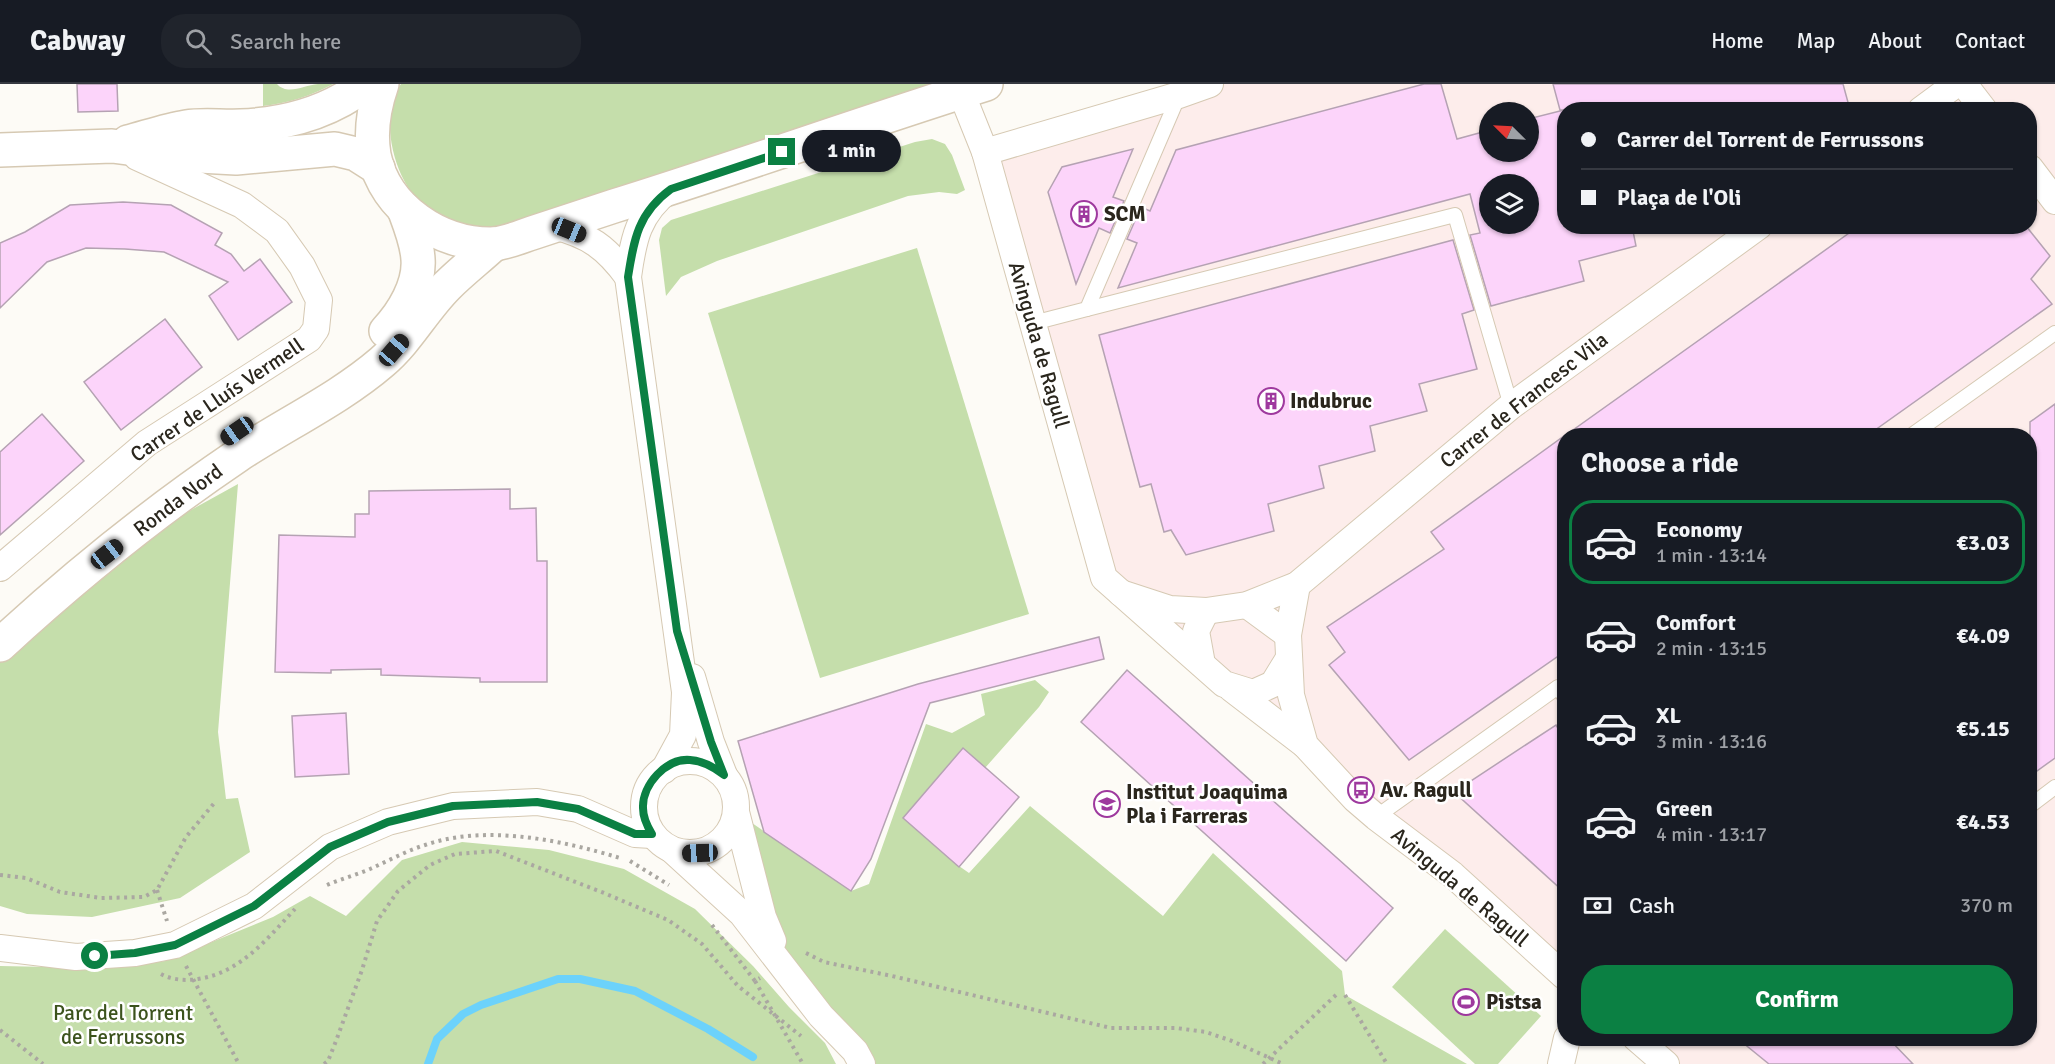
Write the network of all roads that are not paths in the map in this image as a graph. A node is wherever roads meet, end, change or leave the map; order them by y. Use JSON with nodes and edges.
{"nodes":[{"id":1,"x":366,"y":84,"type":"edge"},
{"id":2,"x":382,"y":84,"type":"edge"},
{"id":3,"x":1210,"y":84,"type":"edge"},
{"id":4,"x":1956,"y":84,"type":"edge"},
{"id":5,"x":1964,"y":84,"type":"edge"},
{"id":6,"x":974,"y":88,"type":"edge"},
{"id":7,"x":1179,"y":95,"type":"junction"},
{"id":8,"x":1932,"y":102,"type":"edge"},
{"id":9,"x":1978,"y":102,"type":"edge"},
{"id":10,"x":112,"y":146,"type":"junction"},
{"id":11,"x":0,"y":150,"type":"edge"},
{"id":12,"x":985,"y":152,"type":"junction"},
{"id":13,"x":378,"y":168,"type":"junction"},
{"id":14,"x":2037,"y":177,"type":"edge"},
{"id":15,"x":671,"y":189,"type":"junction"},
{"id":16,"x":2055,"y":201,"type":"edge"},
{"id":17,"x":404,"y":209,"type":"junction"},
{"id":18,"x":553,"y":226,"type":"junction"},
{"id":19,"x":1748,"y":234,"type":"edge"},
{"id":20,"x":494,"y":244,"type":"junction"},
{"id":21,"x":628,"y":277,"type":"junction"},
{"id":22,"x":1087,"y":309,"type":"junction"},
{"id":23,"x":1033,"y":323,"type":"junction"},
{"id":24,"x":2055,"y":333,"type":"edge"},
{"id":25,"x":1511,"y":406,"type":"junction"},
{"id":26,"x":1922,"y":428,"type":"edge"},
{"id":27,"x":0,"y":567,"type":"edge"},
{"id":28,"x":1297,"y":585,"type":"junction"},
{"id":29,"x":1121,"y":593,"type":"junction"},
{"id":30,"x":1247,"y":605,"type":"junction"},
{"id":31,"x":1206,"y":611,"type":"junction"},
{"id":32,"x":0,"y":619,"type":"edge"},
{"id":33,"x":677,"y":631,"type":"junction"},
{"id":34,"x":0,"y":645,"type":"edge"},
{"id":35,"x":1289,"y":646,"type":"junction"},
{"id":36,"x":1202,"y":664,"type":"junction"},
{"id":37,"x":1224,"y":684,"type":"junction"},
{"id":38,"x":1557,"y":691,"type":"edge"},
{"id":39,"x":1305,"y":746,"type":"junction"},
{"id":40,"x":664,"y":770,"type":"junction"},
{"id":41,"x":724,"y":775,"type":"junction"},
{"id":42,"x":2055,"y":787,"type":"edge"},
{"id":43,"x":2037,"y":801,"type":"edge"},
{"id":44,"x":736,"y":812,"type":"junction"},
{"id":45,"x":1376,"y":817,"type":"junction"},
{"id":46,"x":652,"y":834,"type":"junction"},
{"id":47,"x":672,"y":850,"type":"junction"},
{"id":48,"x":0,"y":948,"type":"edge"},
{"id":49,"x":783,"y":965,"type":"junction"},
{"id":50,"x":1557,"y":970,"type":"edge"},
{"id":51,"x":1566,"y":1046,"type":"edge"},
{"id":52,"x":1645,"y":1046,"type":"edge"},
{"id":53,"x":862,"y":1064,"type":"edge"},
{"id":54,"x":1561,"y":1064,"type":"edge"},
{"id":55,"x":1666,"y":1064,"type":"edge"}],
"edges":[{"from":1,"to":10,"type":"main road"},
{"from":2,"to":13,"type":"main road"},
{"from":3,"to":7,"type":"street"},
{"from":4,"to":8,"type":"street"},
{"from":5,"to":9,"type":"street"},
{"from":6,"to":12,"type":"street","name":"Avinguda de Ragull"},
{"from":6,"to":15,"type":"main road"},
{"from":7,"to":12,"type":"street"},
{"from":7,"to":22,"type":"lane"},
{"from":10,"to":11,"type":"main road"},
{"from":10,"to":13,"type":"main road"},
{"from":10,"to":27,"type":"street","name":"Carrer de Lluís Vermell"},
{"from":12,"to":23,"type":"street","name":"Avinguda de Ragull"},
{"from":13,"to":17,"type":"main road"},
{"from":14,"to":16,"type":"street"},
{"from":15,"to":18,"type":"main road"},
{"from":15,"to":21,"type":"street"},
{"from":17,"to":20,"type":"main road"},
{"from":17,"to":32,"type":"main road","name":"Ronda Nord"},
{"from":18,"to":20,"type":"main road"},
{"from":18,"to":21,"type":"street"},
{"from":19,"to":25,"type":"street","name":"Carrer de Francesc Vila"},
{"from":20,"to":34,"type":"main road","name":"Ronda Nord"},
{"from":21,"to":33,"type":"street"},
{"from":22,"to":23,"type":"lane"},
{"from":22,"to":25,"type":"lane"},
{"from":23,"to":29,"type":"street","name":"Avinguda de Ragull"},
{"from":24,"to":26,"type":"lane"},
{"from":25,"to":28,"type":"street","name":"Carrer de Francesc Vila"},
{"from":28,"to":30,"type":"street","name":"Carrer de Francesc Vila"},
{"from":28,"to":35,"type":"street"},
{"from":29,"to":31,"type":"street"},
{"from":29,"to":36,"type":"street"},
{"from":30,"to":31,"type":"street"},
{"from":30,"to":35,"type":"street"},
{"from":31,"to":36,"type":"street"},
{"from":33,"to":40,"type":"street"},
{"from":33,"to":41,"type":"street"},
{"from":35,"to":37,"type":"street"},
{"from":35,"to":39,"type":"street"},
{"from":36,"to":37,"type":"street"},
{"from":37,"to":39,"type":"street"},
{"from":38,"to":45,"type":"lane"},
{"from":39,"to":45,"type":"street","name":"Avinguda de Ragull"},
{"from":40,"to":41,"type":"street"},
{"from":40,"to":46,"type":"street"},
{"from":41,"to":44,"type":"street"},
{"from":42,"to":43,"type":"lane"},
{"from":44,"to":47,"type":"street"},
{"from":44,"to":49,"type":"street"},
{"from":45,"to":50,"type":"street","name":"Avinguda de Ragull"},
{"from":46,"to":47,"type":"street"},
{"from":46,"to":48,"type":"street"},
{"from":47,"to":49,"type":"street"},
{"from":49,"to":53,"type":"street"},
{"from":51,"to":54,"type":"street"},
{"from":52,"to":55,"type":"street"}]}
